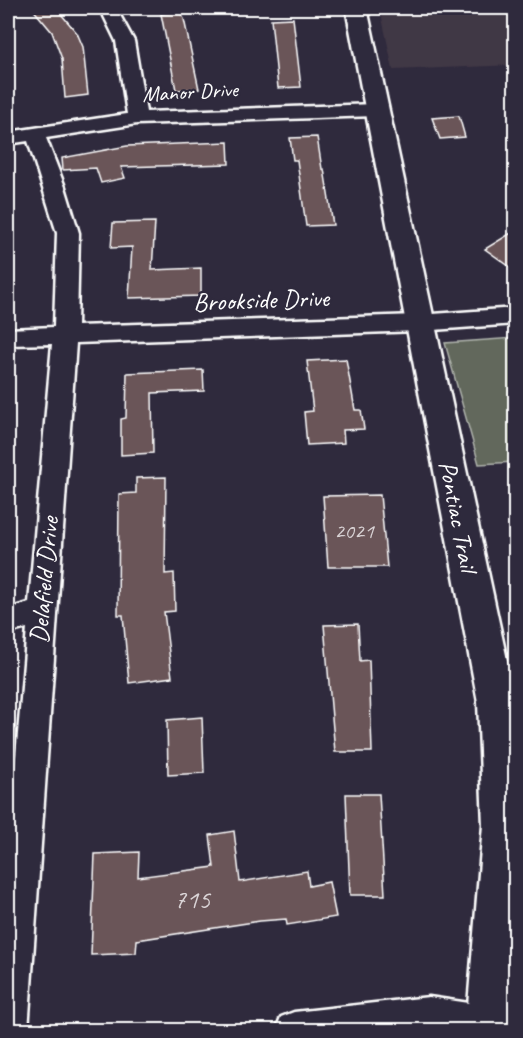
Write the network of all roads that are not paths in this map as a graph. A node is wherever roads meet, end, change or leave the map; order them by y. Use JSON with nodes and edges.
{"nodes":[{"id":1,"x":108,"y":8,"type":"edge"},
{"id":2,"x":356,"y":8,"type":"edge"},
{"id":3,"x":376,"y":110,"type":"junction"},
{"id":4,"x":138,"y":118,"type":"junction"},
{"id":5,"x":35,"y":134,"type":"junction"},
{"id":6,"x":8,"y":138,"type":"edge"},
{"id":7,"x":516,"y":316,"type":"edge"},
{"id":8,"x":419,"y":323,"type":"junction"},
{"id":9,"x":65,"y":335,"type":"junction"},
{"id":10,"x":8,"y":337,"type":"edge"},
{"id":11,"x":41,"y":612,"type":"junction"},
{"id":12,"x":8,"y":621,"type":"edge"},
{"id":13,"x":488,"y":1027,"type":"edge"},
{"id":14,"x":10,"y":1030,"type":"edge"},
{"id":15,"x":294,"y":1030,"type":"edge"}],
"edges":[{"from":1,"to":4,"type":"street"},
{"from":2,"to":3,"type":"main road","name":"Pontiac Trail"},
{"from":3,"to":4,"type":"street","name":"Manor Drive"},
{"from":3,"to":8,"type":"main road","name":"Pontiac Trail"},
{"from":4,"to":5,"type":"street","name":"Manor Drive"},
{"from":5,"to":6,"type":"street","name":"Manor Drive"},
{"from":5,"to":9,"type":"street","name":"Delafield Drive"},
{"from":7,"to":8,"type":"street","name":"Brookside Drive"},
{"from":8,"to":9,"type":"street","name":"Brookside Drive"},
{"from":8,"to":13,"type":"main road","name":"Pontiac Trail"},
{"from":9,"to":10,"type":"street","name":"Brookside Drive"},
{"from":9,"to":11,"type":"street","name":"Delafield Drive"},
{"from":11,"to":12,"type":"street"},
{"from":11,"to":14,"type":"street","name":"Delafield Drive"},
{"from":13,"to":15,"type":"street"}]}
